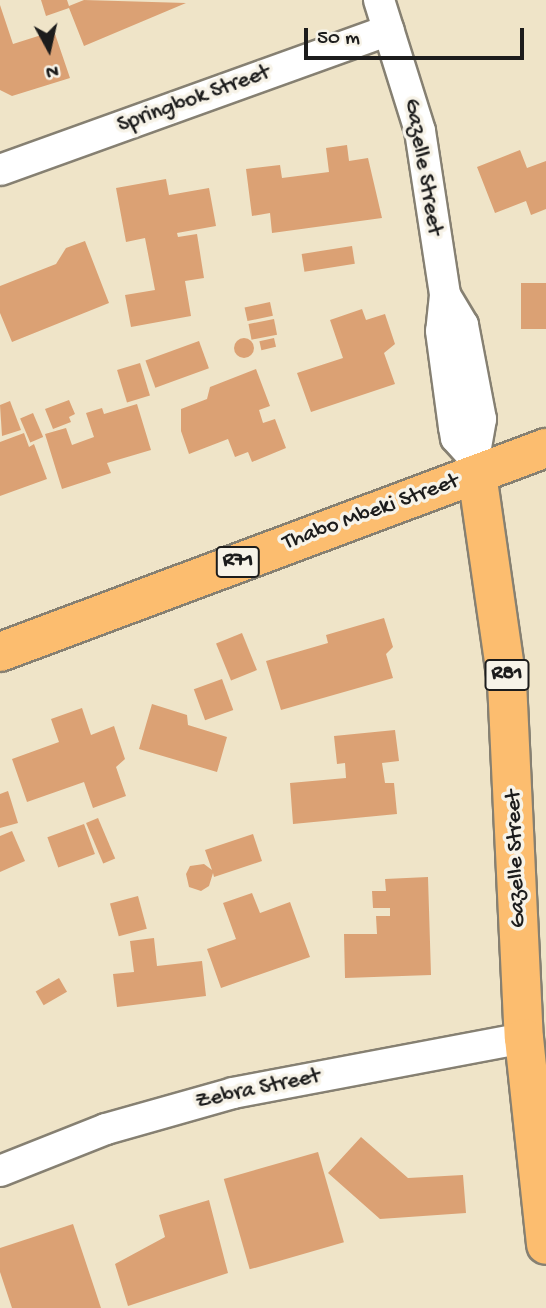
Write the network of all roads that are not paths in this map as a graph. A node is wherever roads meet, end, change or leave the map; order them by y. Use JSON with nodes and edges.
{"nodes":[{"id":1,"x":379,"y":0,"type":"edge"},
{"id":2,"x":389,"y":30,"type":"junction"},
{"id":3,"x":0,"y":170,"type":"edge"},
{"id":4,"x":546,"y":449,"type":"edge"},
{"id":5,"x":475,"y":466,"type":"junction"},
{"id":6,"x":0,"y":652,"type":"edge"},
{"id":7,"x":524,"y":1038,"type":"junction"},
{"id":8,"x":0,"y":1171,"type":"edge"},
{"id":9,"x":546,"y":1245,"type":"edge"}],
"edges":[{"from":1,"to":2,"type":"street","name":"Gazelle Street"},
{"from":2,"to":3,"type":"street","name":"Springbok Street"},
{"from":2,"to":5,"type":"street","name":"Gazelle Street"},
{"from":4,"to":5,"type":"main road","name":"Thabo Mbeki Street","number":"R71"},
{"from":5,"to":6,"type":"main road","name":"Thabo Mbeki Street","number":"R71"},
{"from":5,"to":7,"type":"main road","name":"Gazelle Street","number":"R81"},
{"from":7,"to":8,"type":"street","name":"Zebra Street"},
{"from":7,"to":9,"type":"main road","name":"Gazelle Street","number":"R81"}]}
